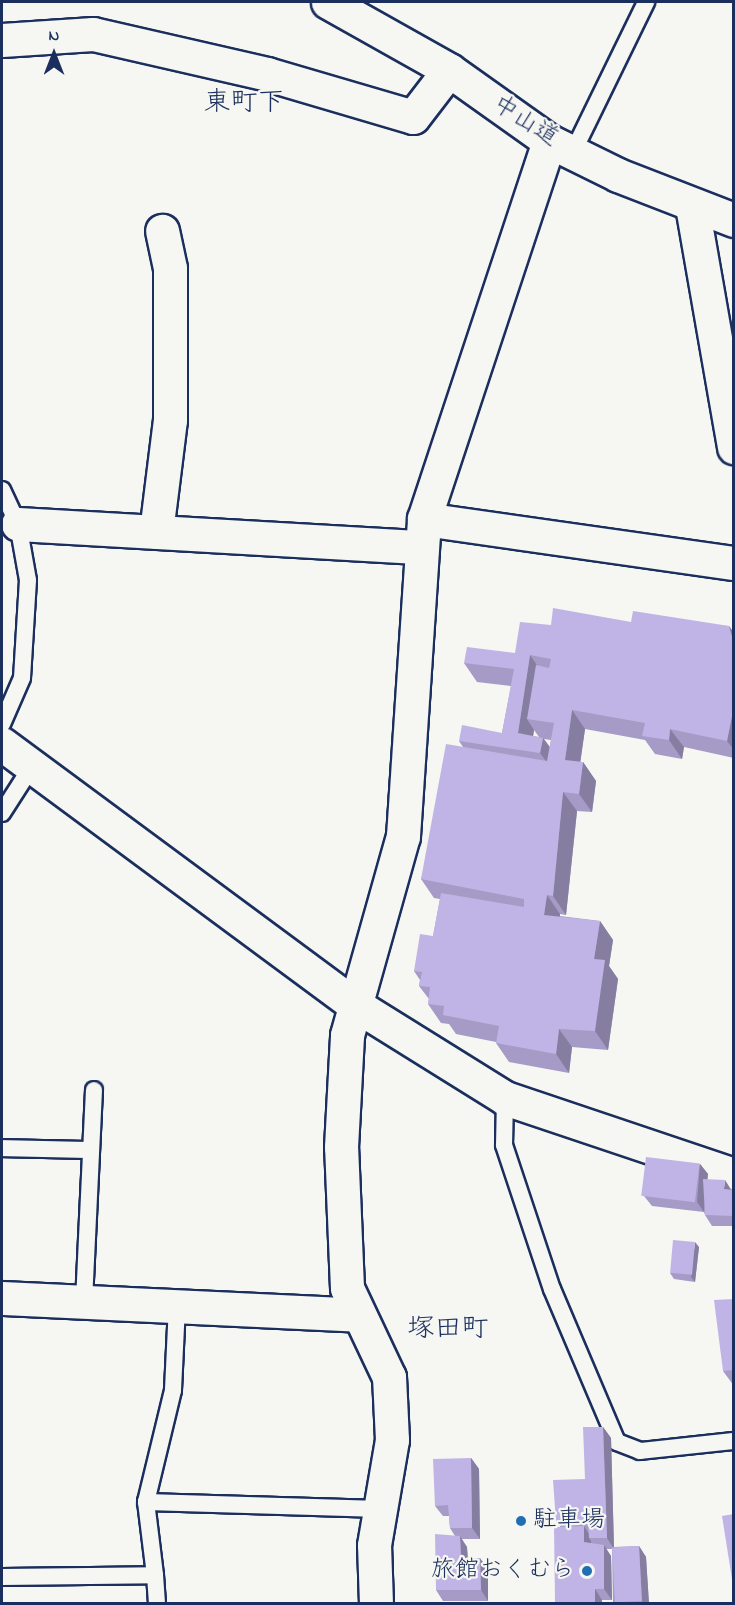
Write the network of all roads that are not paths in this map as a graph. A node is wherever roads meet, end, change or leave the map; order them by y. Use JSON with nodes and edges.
{"nodes":[{"id":1,"x":328,"y":2,"type":"edge"},
{"id":2,"x":646,"y":2,"type":"edge"},
{"id":3,"x":2,"y":40,"type":"edge"},
{"id":4,"x":448,"y":70,"type":"junction"},
{"id":5,"x":561,"y":146,"type":"junction"},
{"id":6,"x":692,"y":206,"type":"junction"},
{"id":7,"x":734,"y":220,"type":"edge"},
{"id":8,"x":162,"y":231,"type":"dead end"},
{"id":9,"x":734,"y":447,"type":"edge"},
{"id":10,"x":2,"y":490,"type":"edge"},
{"id":11,"x":18,"y":524,"type":"junction"},
{"id":12,"x":156,"y":532,"type":"junction"},
{"id":13,"x":422,"y":533,"type":"junction"},
{"id":14,"x":734,"y":563,"type":"edge"},
{"id":15,"x":2,"y":724,"type":"edge"},
{"id":16,"x":2,"y":744,"type":"edge"},
{"id":17,"x":32,"y":766,"type":"junction"},
{"id":18,"x":2,"y":813,"type":"edge"},
{"id":19,"x":354,"y":1004,"type":"junction"},
{"id":20,"x":94,"y":1090,"type":"dead end"},
{"id":21,"x":505,"y":1098,"type":"junction"},
{"id":22,"x":2,"y":1148,"type":"edge"},
{"id":23,"x":91,"y":1150,"type":"junction"},
{"id":24,"x":734,"y":1175,"type":"edge"},
{"id":25,"x":2,"y":1298,"type":"edge"},
{"id":26,"x":84,"y":1302,"type":"junction"},
{"id":27,"x":177,"y":1306,"type":"junction"},
{"id":28,"x":358,"y":1315,"type":"junction"},
{"id":29,"x":734,"y":1441,"type":"edge"},
{"id":30,"x":146,"y":1502,"type":"junction"},
{"id":31,"x":381,"y":1509,"type":"junction"},
{"id":32,"x":155,"y":1575,"type":"junction"},
{"id":33,"x":2,"y":1576,"type":"edge"},
{"id":34,"x":157,"y":1604,"type":"edge"},
{"id":35,"x":376,"y":1604,"type":"edge"}],
"edges":[{"from":1,"to":4,"type":"street","name":"中山道"},
{"from":2,"to":5,"type":"lane"},
{"from":3,"to":4,"type":"street"},
{"from":4,"to":5,"type":"street","name":"中山道"},
{"from":5,"to":6,"type":"street","name":"中山道"},
{"from":5,"to":13,"type":"street"},
{"from":6,"to":7,"type":"street","name":"中山道"},
{"from":6,"to":9,"type":"street"},
{"from":8,"to":12,"type":"street"},
{"from":10,"to":11,"type":"lane"},
{"from":11,"to":12,"type":"street"},
{"from":11,"to":15,"type":"lane"},
{"from":12,"to":13,"type":"street"},
{"from":13,"to":14,"type":"street"},
{"from":13,"to":19,"type":"street"},
{"from":16,"to":17,"type":"street"},
{"from":17,"to":18,"type":"lane"},
{"from":17,"to":19,"type":"street"},
{"from":19,"to":21,"type":"street"},
{"from":19,"to":28,"type":"street"},
{"from":20,"to":23,"type":"lane"},
{"from":21,"to":24,"type":"street"},
{"from":21,"to":29,"type":"lane"},
{"from":22,"to":23,"type":"lane"},
{"from":23,"to":26,"type":"lane"},
{"from":25,"to":26,"type":"street"},
{"from":26,"to":27,"type":"street"},
{"from":27,"to":28,"type":"street"},
{"from":27,"to":30,"type":"lane"},
{"from":28,"to":31,"type":"street"},
{"from":30,"to":31,"type":"lane"},
{"from":30,"to":32,"type":"lane"},
{"from":31,"to":35,"type":"street"},
{"from":32,"to":33,"type":"lane"},
{"from":32,"to":34,"type":"lane"}]}
